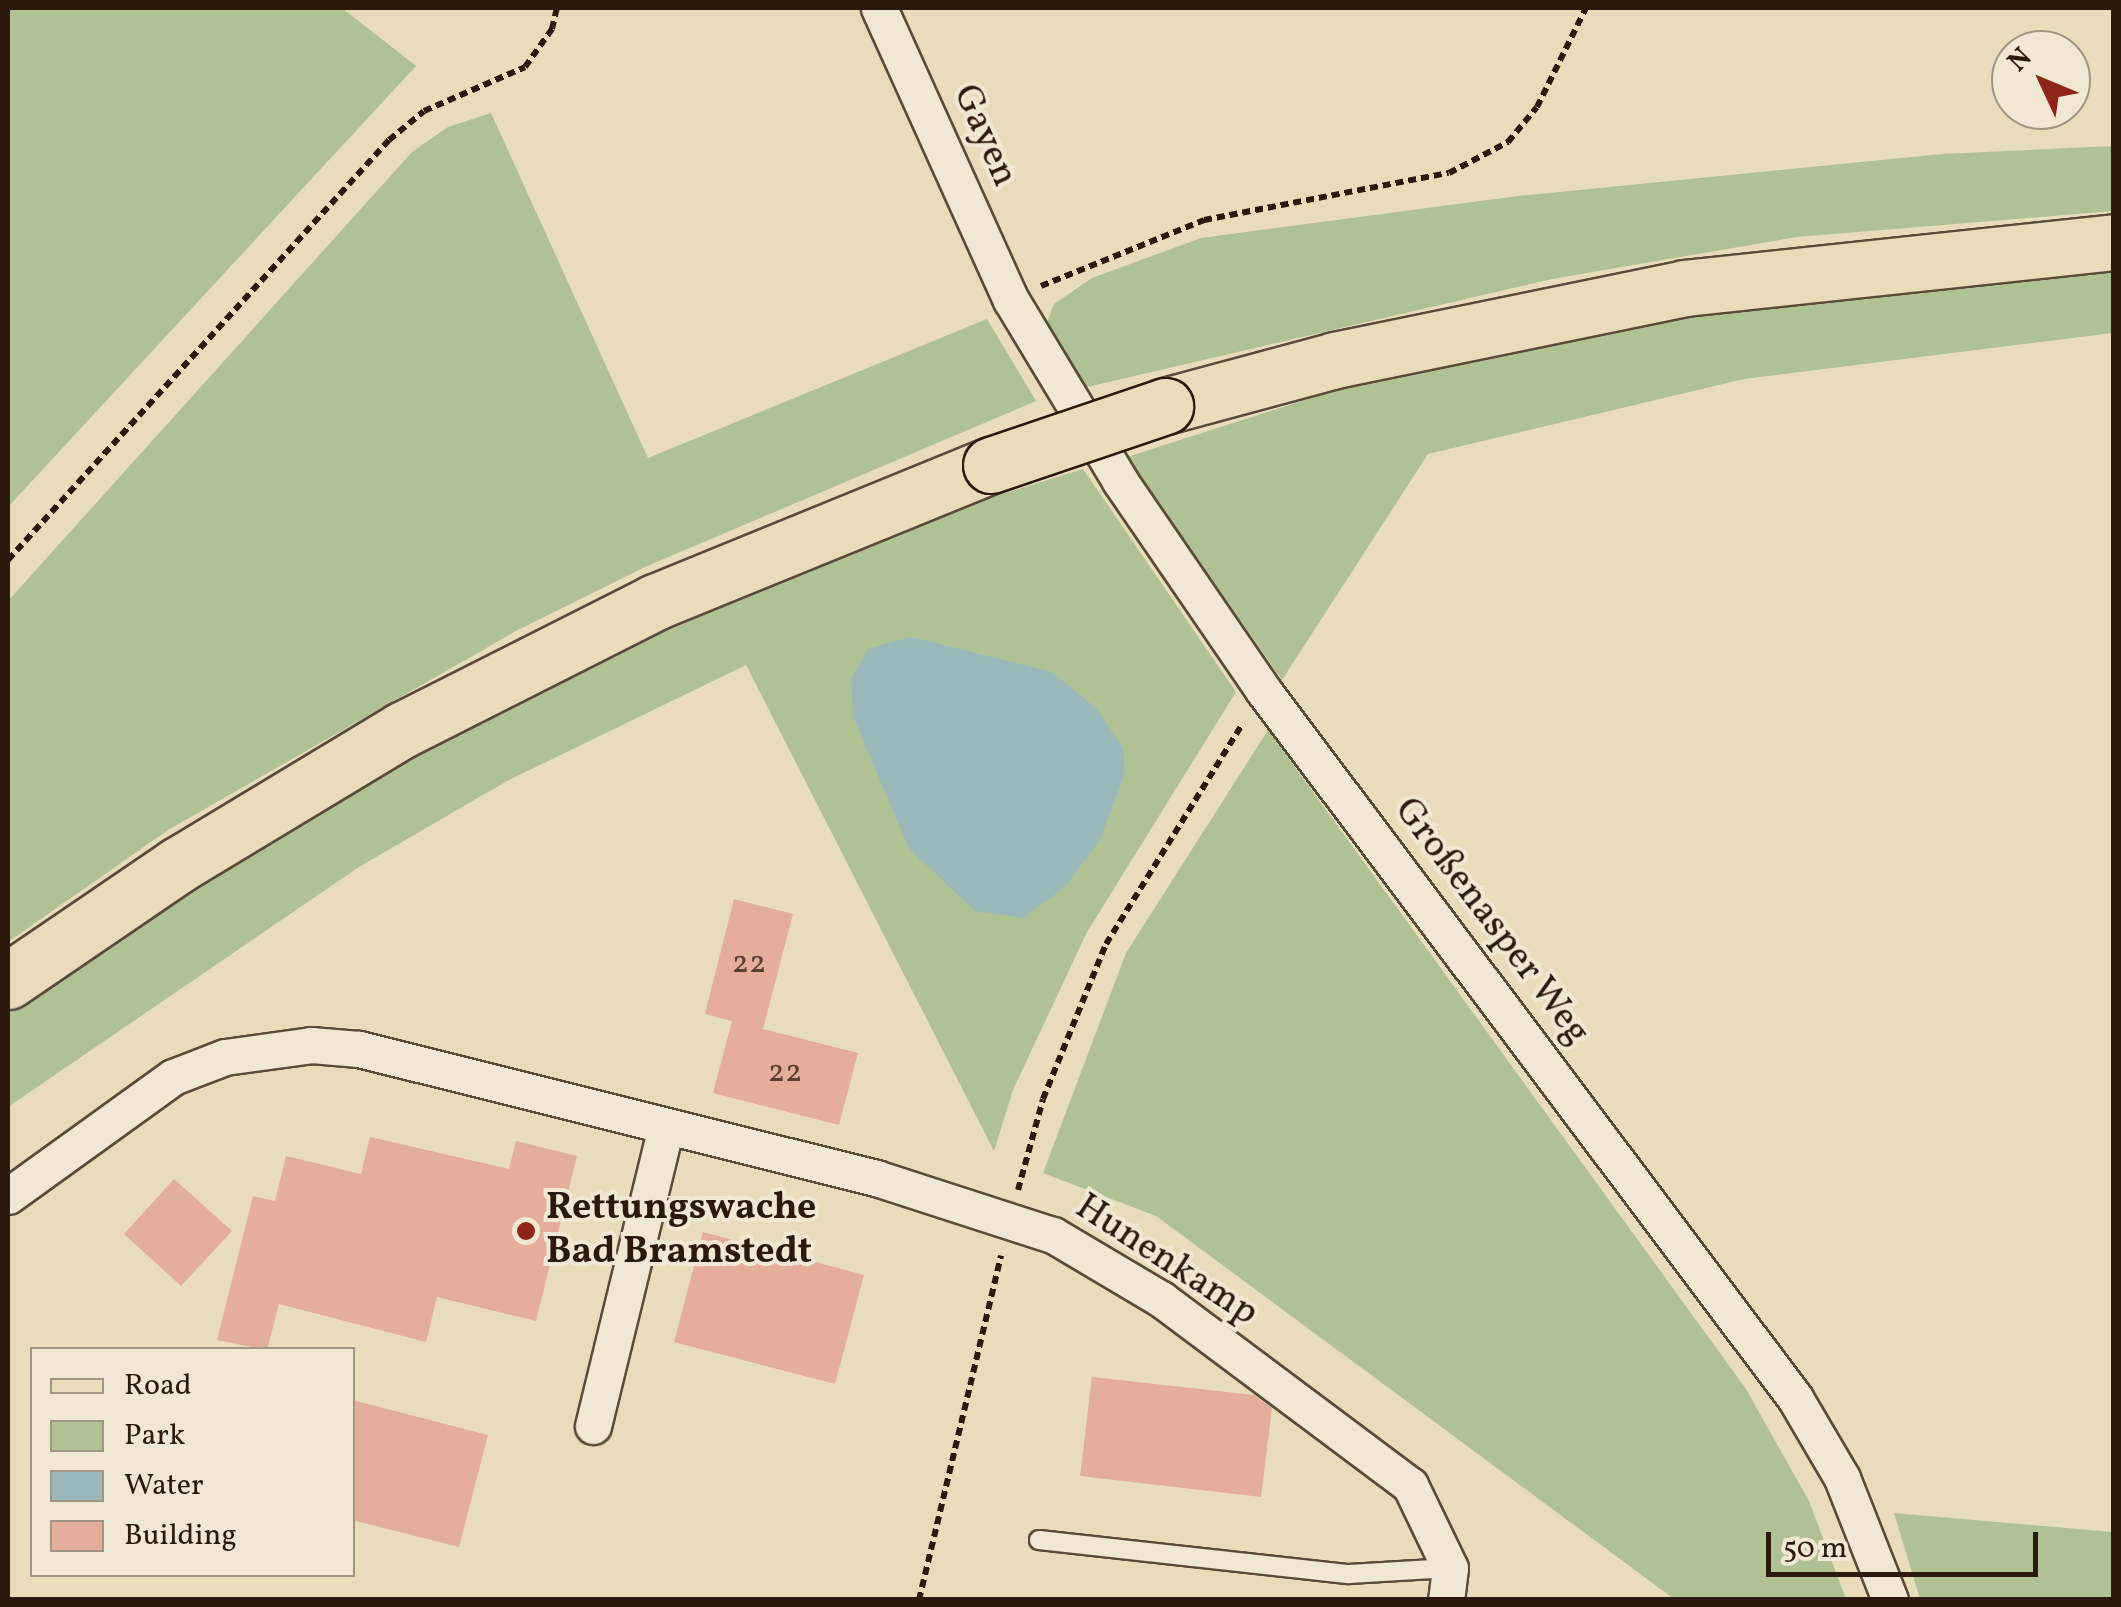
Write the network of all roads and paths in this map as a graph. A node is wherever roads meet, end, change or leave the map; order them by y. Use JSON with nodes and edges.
{"nodes":[{"id":1,"x":557,"y":8,"type":"edge"},
{"id":2,"x":879,"y":8,"type":"edge"},
{"id":3,"x":1586,"y":8,"type":"edge"},
{"id":4,"x":2114,"y":242,"type":"edge"},
{"id":5,"x":1011,"y":300,"type":"junction"},
{"id":6,"x":8,"y":560,"type":"edge"},
{"id":7,"x":1264,"y":690,"type":"junction"},
{"id":8,"x":8,"y":981,"type":"edge"},
{"id":9,"x":666,"y":1127,"type":"junction"},
{"id":10,"x":8,"y":1196,"type":"edge"},
{"id":11,"x":1010,"y":1221,"type":"junction"},
{"id":12,"x":592,"y":1426,"type":"dead end"},
{"id":13,"x":1039,"y":1540,"type":"dead end"},
{"id":14,"x":1448,"y":1584,"type":"edge"},
{"id":15,"x":919,"y":1600,"type":"edge"},
{"id":16,"x":1890,"y":1600,"type":"edge"}],
"edges":[{"from":1,"to":6,"type":"path"},
{"from":2,"to":5,"type":"street","name":"Gayen"},
{"from":3,"to":5,"type":"path"},
{"from":4,"to":8,"type":"main road","bridge":true},
{"from":5,"to":7,"type":"street","name":"Großenasper Weg"},
{"from":7,"to":11,"type":"path"},
{"from":7,"to":16,"type":"street","name":"Großenasper Weg"},
{"from":9,"to":10,"type":"street","name":"Hunenkamp"},
{"from":9,"to":11,"type":"street","name":"Hunenkamp"},
{"from":9,"to":12,"type":"street"},
{"from":11,"to":14,"type":"street","name":"Hunenkamp"},
{"from":11,"to":15,"type":"path"},
{"from":13,"to":14,"type":"lane"}]}
